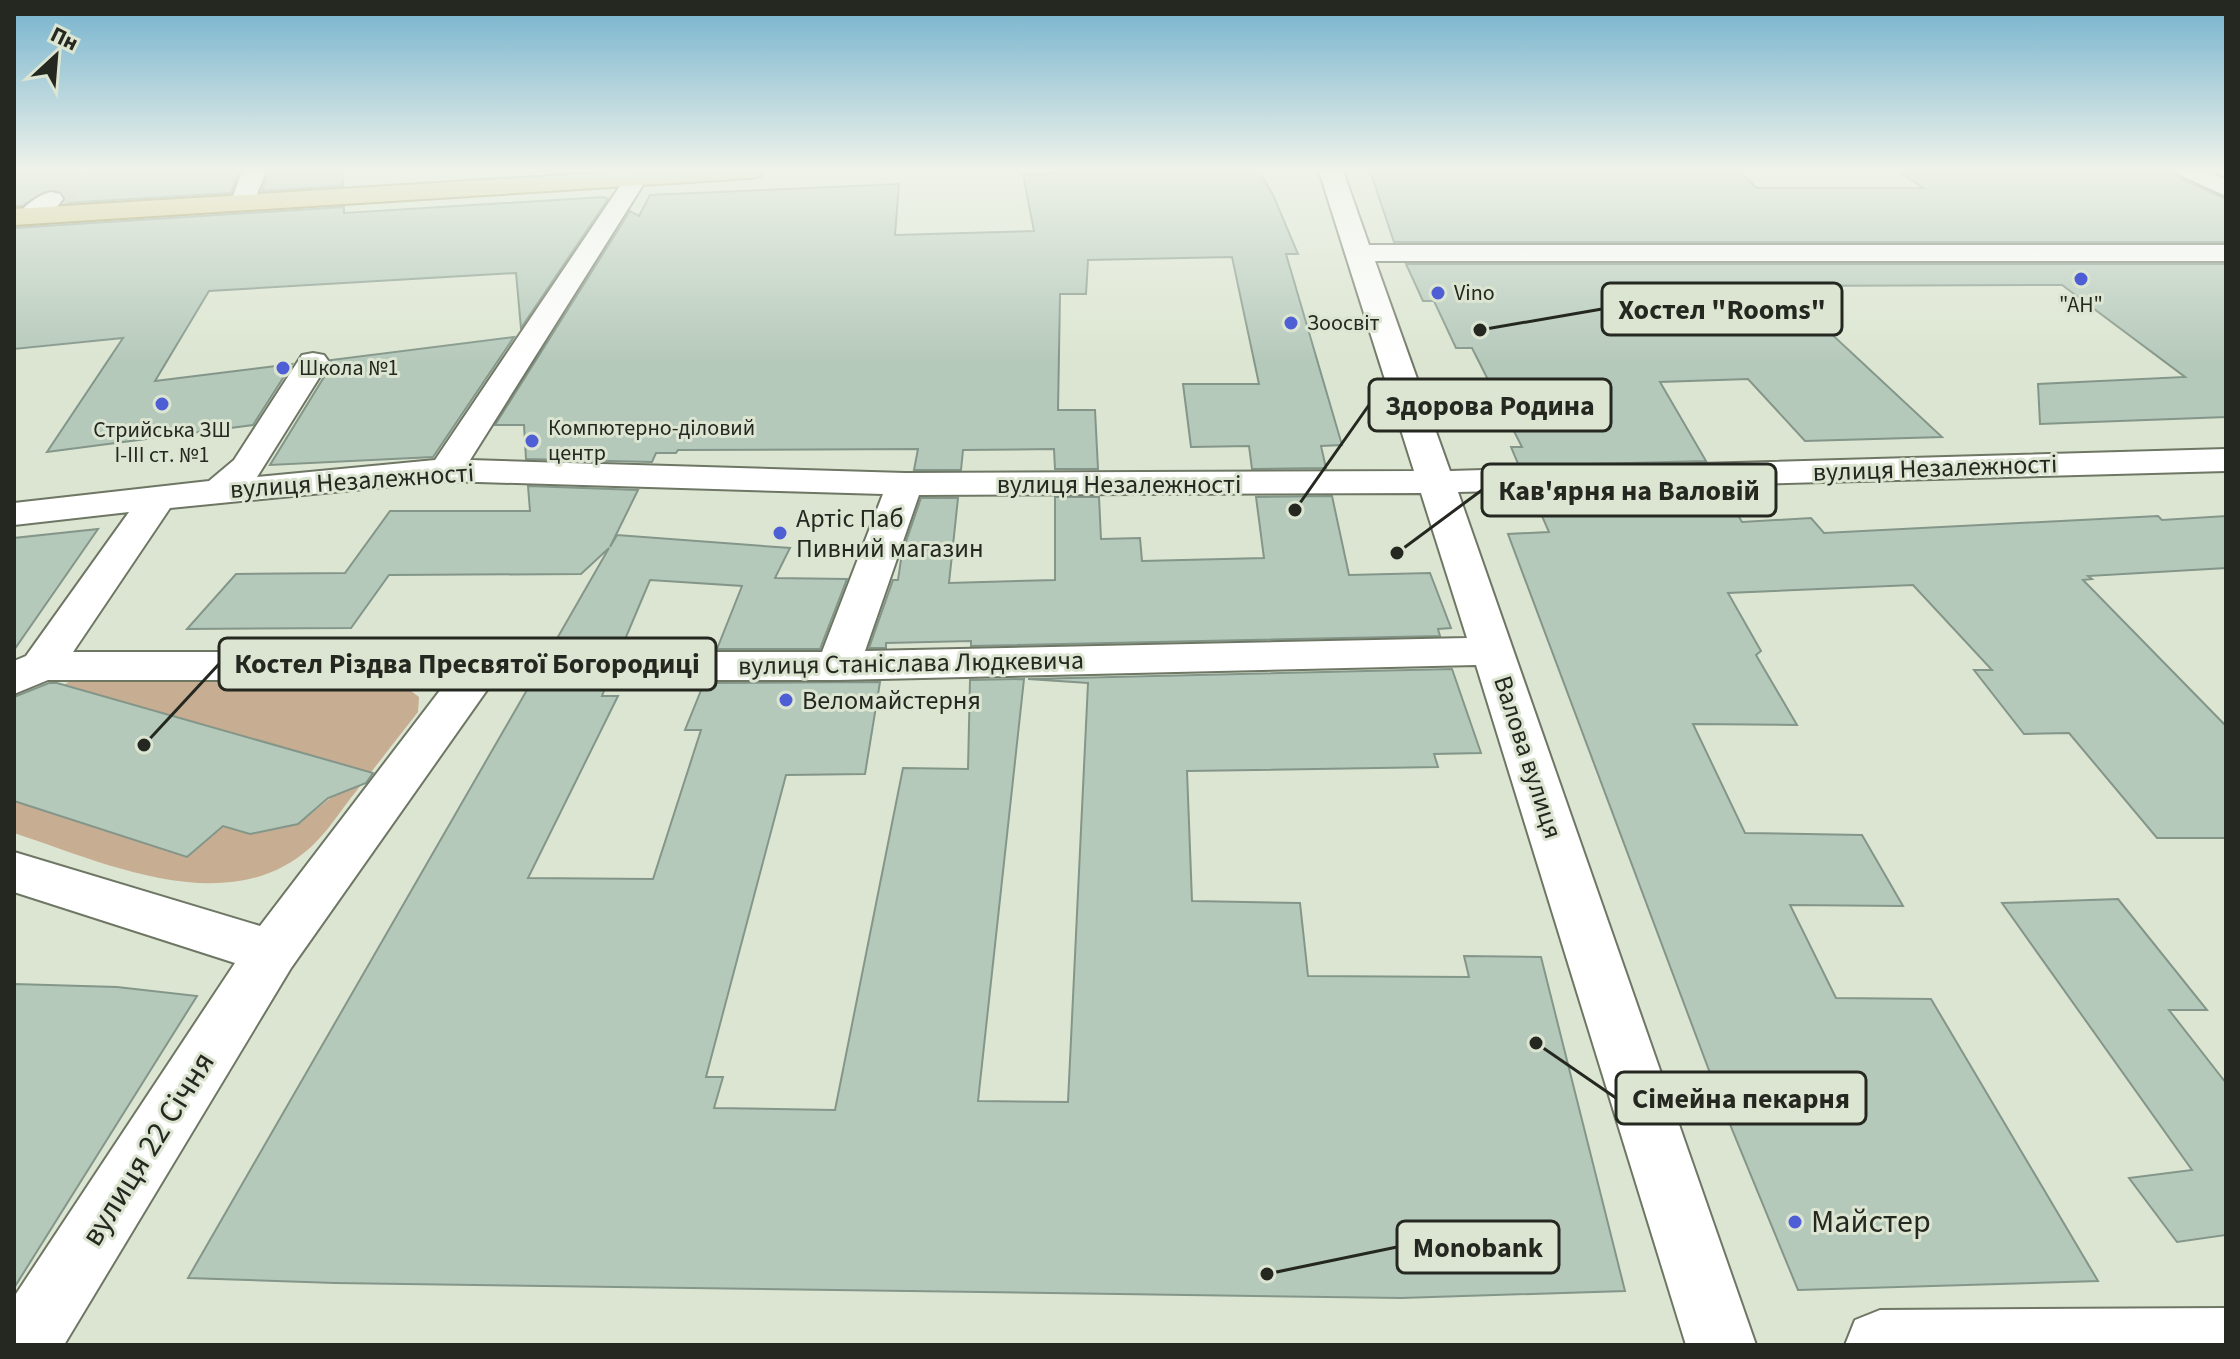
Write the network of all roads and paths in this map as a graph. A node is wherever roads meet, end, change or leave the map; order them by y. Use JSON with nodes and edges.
{"nodes":[{"id":1,"x":599,"y":234,"type":"edge"},
{"id":2,"x":1353,"y":234,"type":"edge"},
{"id":3,"x":1359,"y":253,"type":"junction"},
{"id":4,"x":2226,"y":253,"type":"edge"},
{"id":5,"x":313,"y":362,"type":"dead end"},
{"id":6,"x":2226,"y":460,"type":"edge"},
{"id":7,"x":446,"y":470,"type":"junction"},
{"id":8,"x":1435,"y":482,"type":"junction"},
{"id":9,"x":905,"y":484,"type":"junction"},
{"id":10,"x":220,"y":491,"type":"junction"},
{"id":11,"x":158,"y":498,"type":"junction"},
{"id":12,"x":14,"y":514,"type":"edge"},
{"id":13,"x":1493,"y":651,"type":"junction"},
{"id":14,"x":482,"y":666,"type":"junction"},
{"id":15,"x":838,"y":666,"type":"junction"},
{"id":16,"x":27,"y":673,"type":"edge"},
{"id":17,"x":14,"y":872,"type":"edge"},
{"id":18,"x":272,"y":952,"type":"junction"},
{"id":19,"x":2226,"y":1343,"type":"edge"},
{"id":20,"x":24,"y":1345,"type":"edge"},
{"id":21,"x":1721,"y":1345,"type":"edge"},
{"id":22,"x":1880,"y":1345,"type":"edge"}],
"edges":[{"from":1,"to":7,"type":"street"},
{"from":2,"to":3,"type":"street","name":"Валова вулиця"},
{"from":3,"to":4,"type":"street"},
{"from":3,"to":8,"type":"street","name":"Валова вулиця"},
{"from":5,"to":10,"type":"street"},
{"from":6,"to":8,"type":"street","name":"вулиця Незалежності"},
{"from":7,"to":9,"type":"street","name":"вулиця Незалежності"},
{"from":7,"to":10,"type":"street","name":"вулиця Незалежності"},
{"from":8,"to":9,"type":"street","name":"вулиця Незалежності"},
{"from":8,"to":13,"type":"street","name":"Валова вулиця"},
{"from":9,"to":15,"type":"street"},
{"from":10,"to":11,"type":"street","name":"вулиця Незалежності"},
{"from":11,"to":12,"type":"street","name":"вулиця Незалежності"},
{"from":11,"to":16,"type":"street"},
{"from":13,"to":15,"type":"street","name":"вулиця Станіслава Людкевича"},
{"from":13,"to":21,"type":"street","name":"Валова вулиця"},
{"from":14,"to":15,"type":"street","name":"вулиця Станіслава Людкевича"},
{"from":14,"to":16,"type":"street","name":"вулиця Станіслава Людкевича"},
{"from":14,"to":18,"type":"street","name":"вулиця 22 Січня"},
{"from":17,"to":18,"type":"street"},
{"from":18,"to":20,"type":"street","name":"вулиця 22 Січня"},
{"from":19,"to":22,"type":"street"}]}
